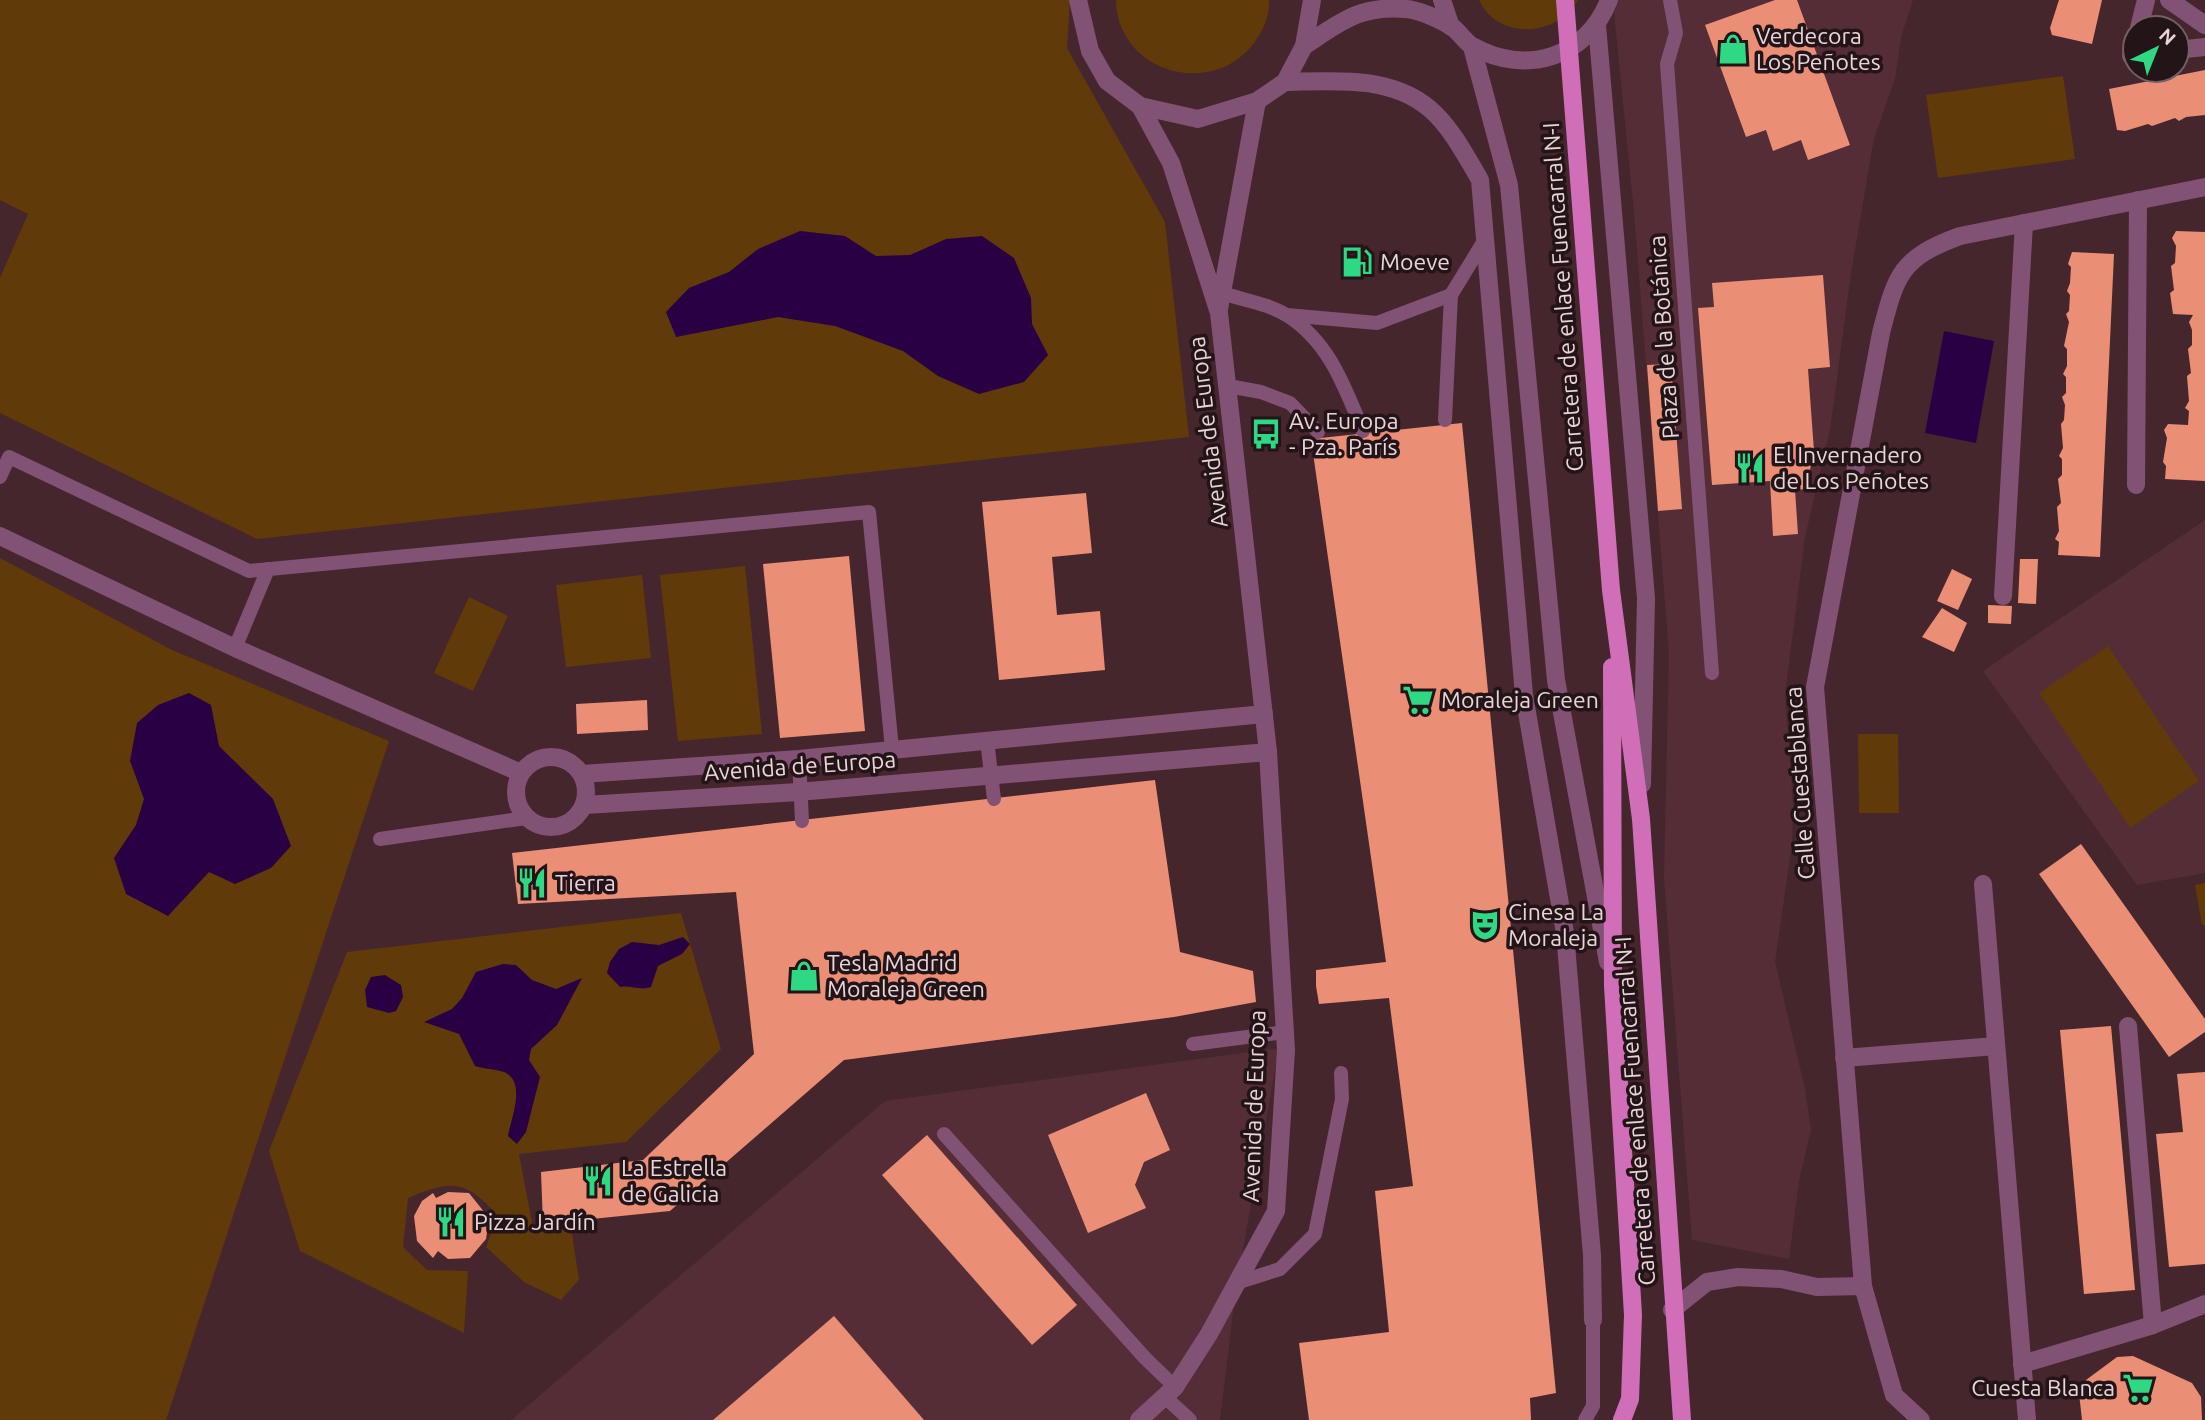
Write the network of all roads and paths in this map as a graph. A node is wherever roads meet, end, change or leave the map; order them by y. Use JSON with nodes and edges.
{"nodes":[{"id":1,"x":1078,"y":0,"type":"edge"},
{"id":2,"x":1312,"y":0,"type":"edge"},
{"id":3,"x":1441,"y":0,"type":"edge"},
{"id":4,"x":1565,"y":0,"type":"edge"},
{"id":5,"x":1609,"y":0,"type":"edge"},
{"id":6,"x":1670,"y":0,"type":"edge"},
{"id":7,"x":2169,"y":0,"type":"edge"},
{"id":8,"x":1597,"y":25,"type":"junction"},
{"id":9,"x":2205,"y":25,"type":"edge"},
{"id":10,"x":1451,"y":27,"type":"junction"},
{"id":11,"x":1304,"y":46,"type":"junction"},
{"id":12,"x":1472,"y":47,"type":"junction"},
{"id":13,"x":1285,"y":82,"type":"junction"},
{"id":14,"x":1257,"y":102,"type":"junction"},
{"id":15,"x":1140,"y":106,"type":"junction"},
{"id":16,"x":2205,"y":187,"type":"edge"},
{"id":17,"x":2138,"y":200,"type":"junction"},
{"id":18,"x":2024,"y":223,"type":"junction"},
{"id":19,"x":1484,"y":241,"type":"junction"},
{"id":20,"x":1222,"y":293,"type":"junction"},
{"id":21,"x":1451,"y":295,"type":"junction"},
{"id":22,"x":1219,"y":313,"type":"junction"},
{"id":23,"x":1287,"y":315,"type":"junction"},
{"id":24,"x":1228,"y":386,"type":"junction"},
{"id":25,"x":1445,"y":420,"type":"dead end"},
{"id":26,"x":1363,"y":431,"type":"dead end"},
{"id":27,"x":1318,"y":432,"type":"dead end"},
{"id":28,"x":0,"y":477,"type":"edge"},
{"id":29,"x":2136,"y":485,"type":"dead end"},
{"id":30,"x":0,"y":536,"type":"edge"},
{"id":31,"x":268,"y":569,"type":"junction"},
{"id":32,"x":1611,"y":590,"type":"junction"},
{"id":33,"x":2003,"y":596,"type":"dead end"},
{"id":34,"x":234,"y":648,"type":"junction"},
{"id":35,"x":1712,"y":673,"type":"dead end"},
{"id":36,"x":1264,"y":714,"type":"junction"},
{"id":37,"x":987,"y":740,"type":"junction"},
{"id":38,"x":892,"y":749,"type":"junction"},
{"id":39,"x":1268,"y":752,"type":"junction"},
{"id":40,"x":799,"y":759,"type":"junction"},
{"id":41,"x":521,"y":773,"type":"junction"},
{"id":42,"x":582,"y":774,"type":"junction"},
{"id":43,"x":992,"y":776,"type":"junction"},
{"id":44,"x":799,"y":792,"type":"junction"},
{"id":45,"x":994,"y":799,"type":"dead end"},
{"id":46,"x":585,"y":805,"type":"junction"},
{"id":47,"x":526,"y":818,"type":"junction"},
{"id":48,"x":1641,"y":819,"type":"junction"},
{"id":49,"x":802,"y":821,"type":"dead end"},
{"id":50,"x":380,"y":839,"type":"dead end"},
{"id":51,"x":1983,"y":884,"type":"dead end"},
{"id":52,"x":1613,"y":986,"type":"junction"},
{"id":53,"x":2128,"y":1026,"type":"dead end"},
{"id":54,"x":1285,"y":1032,"type":"junction"},
{"id":55,"x":1193,"y":1044,"type":"dead end"},
{"id":56,"x":1996,"y":1046,"type":"junction"},
{"id":57,"x":1844,"y":1058,"type":"junction"},
{"id":58,"x":1341,"y":1073,"type":"dead end"},
{"id":59,"x":944,"y":1134,"type":"dead end"},
{"id":60,"x":1239,"y":1282,"type":"junction"},
{"id":61,"x":1863,"y":1286,"type":"junction"},
{"id":62,"x":2205,"y":1304,"type":"edge"},
{"id":63,"x":1672,"y":1310,"type":"junction"},
{"id":64,"x":1593,"y":1320,"type":"joint"},
{"id":65,"x":2153,"y":1325,"type":"junction"},
{"id":66,"x":2022,"y":1364,"type":"junction"},
{"id":67,"x":1170,"y":1392,"type":"junction"},
{"id":68,"x":1139,"y":1420,"type":"edge"},
{"id":69,"x":1190,"y":1420,"type":"edge"},
{"id":70,"x":1585,"y":1420,"type":"edge"},
{"id":71,"x":1622,"y":1420,"type":"edge"},
{"id":72,"x":1682,"y":1420,"type":"edge"},
{"id":73,"x":1921,"y":1420,"type":"edge"},
{"id":74,"x":2027,"y":1420,"type":"edge"}],
"edges":[{"from":1,"to":15,"type":"street"},
{"from":2,"to":11,"type":"street"},
{"from":3,"to":10,"type":"street"},
{"from":4,"to":32,"type":"main road","name":"Carretera de enlace Fuencarral N-I"},
{"from":5,"to":8,"type":"street"},
{"from":6,"to":35,"type":"lane","name":"Plaza de la Botánica"},
{"from":7,"to":9,"type":"street"},
{"from":8,"to":12,"type":"street"},
{"from":8,"to":48,"type":"street"},
{"from":10,"to":11,"type":"street"},
{"from":10,"to":12,"type":"street"},
{"from":11,"to":13,"type":"street"},
{"from":12,"to":52,"type":"street"},
{"from":13,"to":14,"type":"street"},
{"from":13,"to":19,"type":"street"},
{"from":14,"to":15,"type":"street"},
{"from":14,"to":20,"type":"street","name":"Avenida de Europa"},
{"from":15,"to":22,"type":"street","name":"Avenida de Europa"},
{"from":16,"to":17,"type":"street","name":"Calle Cuestablanca"},
{"from":17,"to":18,"type":"street","name":"Calle Cuestablanca"},
{"from":17,"to":29,"type":"street"},
{"from":18,"to":33,"type":"street"},
{"from":18,"to":57,"type":"street","name":"Calle Cuestablanca"},
{"from":19,"to":21,"type":"lane"},
{"from":19,"to":64,"type":"street"},
{"from":20,"to":22,"type":"street","name":"Avenida de Europa"},
{"from":20,"to":23,"type":"lane"},
{"from":21,"to":23,"type":"lane"},
{"from":21,"to":25,"type":"lane"},
{"from":22,"to":24,"type":"street","name":"Avenida de Europa"},
{"from":23,"to":26,"type":"lane"},
{"from":24,"to":27,"type":"lane"},
{"from":24,"to":36,"type":"street","name":"Avenida de Europa"},
{"from":28,"to":31,"type":"lane"},
{"from":30,"to":34,"type":"street"},
{"from":31,"to":34,"type":"lane"},
{"from":31,"to":38,"type":"lane"},
{"from":32,"to":48,"type":"main road","name":"Carretera de enlace Fuencarral N-I"},
{"from":32,"to":52,"type":"main road","name":"Carretera de enlace Fuencarral N-I"},
{"from":34,"to":41,"type":"street"},
{"from":36,"to":37,"type":"street","name":"Avenida de Europa"},
{"from":36,"to":39,"type":"street","name":"Avenida de Europa"},
{"from":37,"to":38,"type":"street","name":"Avenida de Europa"},
{"from":37,"to":43,"type":"lane"},
{"from":38,"to":40,"type":"street","name":"Avenida de Europa"},
{"from":39,"to":43,"type":"street","name":"Avenida de Europa"},
{"from":39,"to":54,"type":"street","name":"Avenida de Europa"},
{"from":40,"to":42,"type":"street","name":"Avenida de Europa"},
{"from":40,"to":44,"type":"lane"},
{"from":41,"to":42,"type":"street"},
{"from":41,"to":47,"type":"street"},
{"from":42,"to":46,"type":"street"},
{"from":43,"to":44,"type":"street","name":"Avenida de Europa"},
{"from":43,"to":45,"type":"lane"},
{"from":44,"to":46,"type":"street","name":"Avenida de Europa"},
{"from":44,"to":49,"type":"lane"},
{"from":46,"to":47,"type":"street"},
{"from":47,"to":50,"type":"lane"},
{"from":48,"to":63,"type":"main road","name":"Carretera de enlace Fuencarral N-I"},
{"from":51,"to":56,"type":"street"},
{"from":52,"to":71,"type":"main road","name":"Carretera de enlace Fuencarral N-I"},
{"from":53,"to":65,"type":"street"},
{"from":54,"to":55,"type":"lane"},
{"from":54,"to":60,"type":"street","name":"Avenida de Europa"},
{"from":56,"to":57,"type":"street"},
{"from":56,"to":66,"type":"street"},
{"from":57,"to":61,"type":"street","name":"Calle Cuestablanca"},
{"from":58,"to":60,"type":"lane"},
{"from":59,"to":67,"type":"lane"},
{"from":60,"to":67,"type":"street","name":"Avenida de Europa"},
{"from":61,"to":63,"type":"street"},
{"from":61,"to":73,"type":"street","name":"Calle Cuestablanca"},
{"from":62,"to":65,"type":"street"},
{"from":63,"to":72,"type":"main road","name":"Carretera de enlace Fuencarral N-I"},
{"from":64,"to":70,"type":"lane"},
{"from":65,"to":66,"type":"street"},
{"from":66,"to":74,"type":"street"},
{"from":67,"to":68,"type":"street","name":"Avenida de Europa"},
{"from":67,"to":69,"type":"lane"}]}
